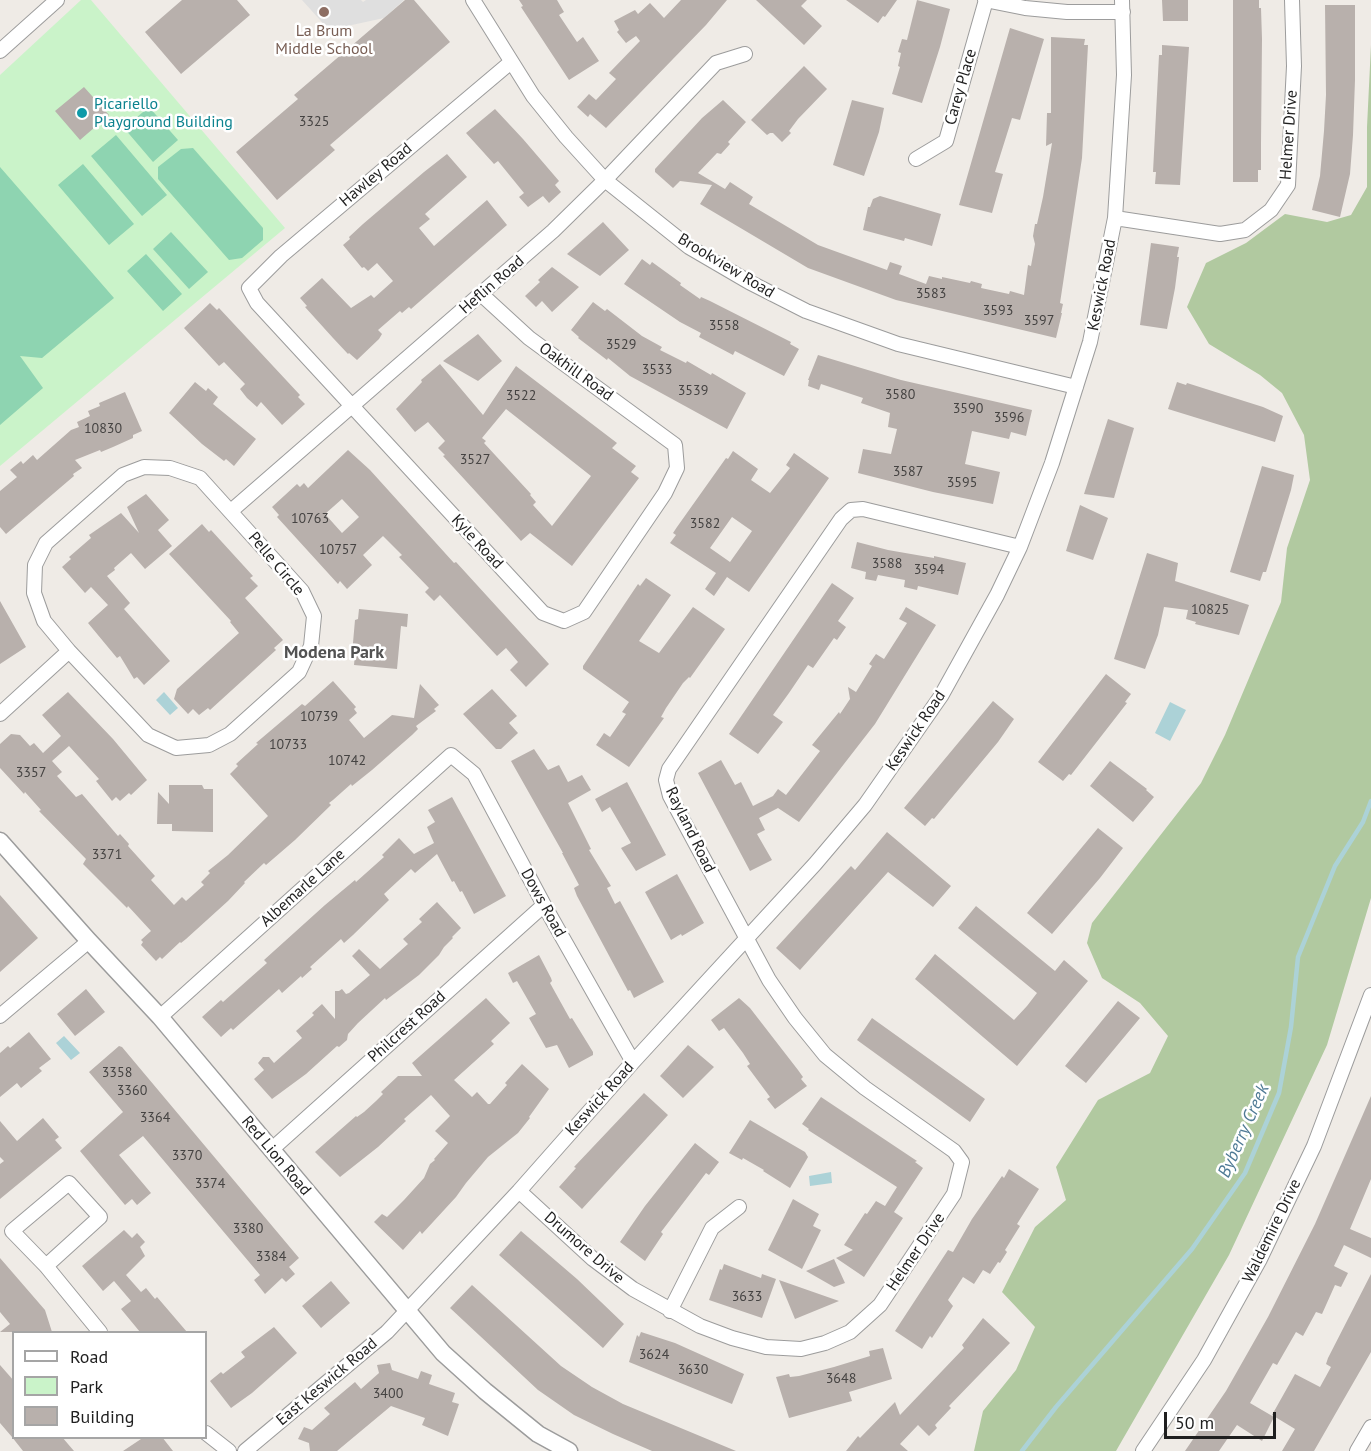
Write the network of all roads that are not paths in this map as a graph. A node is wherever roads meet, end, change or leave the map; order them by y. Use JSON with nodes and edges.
{"nodes":[{"id":1,"x":57,"y":0,"type":"edge"},
{"id":2,"x":472,"y":0,"type":"edge"},
{"id":3,"x":985,"y":0,"type":"edge"},
{"id":4,"x":1292,"y":0,"type":"edge"},
{"id":5,"x":1123,"y":6,"type":"edge"},
{"id":6,"x":0,"y":51,"type":"edge"},
{"id":7,"x":745,"y":54,"type":"dead end"},
{"id":8,"x":511,"y":62,"type":"junction"},
{"id":9,"x":916,"y":159,"type":"dead end"},
{"id":10,"x":605,"y":180,"type":"junction"},
{"id":11,"x":1115,"y":218,"type":"junction"},
{"id":12,"x":252,"y":293,"type":"joint"},
{"id":13,"x":481,"y":294,"type":"junction"},
{"id":14,"x":1076,"y":387,"type":"junction"},
{"id":15,"x":352,"y":407,"type":"junction"},
{"id":16,"x":675,"y":445,"type":"joint"},
{"id":17,"x":231,"y":511,"type":"junction"},
{"id":18,"x":1020,"y":547,"type":"junction"},
{"id":19,"x":69,"y":651,"type":"junction"},
{"id":20,"x":0,"y":714,"type":"edge"},
{"id":21,"x":446,"y":760,"type":"joint"},
{"id":22,"x":0,"y":842,"type":"edge"},
{"id":23,"x":544,"y":905,"type":"junction"},
{"id":24,"x":746,"y":938,"type":"junction"},
{"id":25,"x":89,"y":941,"type":"junction"},
{"id":26,"x":1371,"y":995,"type":"edge"},
{"id":27,"x":0,"y":1016,"type":"edge"},
{"id":28,"x":160,"y":1017,"type":"junction"},
{"id":29,"x":633,"y":1062,"type":"junction"},
{"id":30,"x":271,"y":1150,"type":"junction"},
{"id":31,"x":961,"y":1166,"type":"joint"},
{"id":32,"x":519,"y":1191,"type":"junction"},
{"id":33,"x":739,"y":1207,"type":"dead end"},
{"id":34,"x":46,"y":1266,"type":"junction"},
{"id":35,"x":407,"y":1310,"type":"junction"},
{"id":36,"x":670,"y":1311,"type":"junction"},
{"id":37,"x":855,"y":1328,"type":"joint"},
{"id":38,"x":99,"y":1331,"type":"edge"},
{"id":39,"x":1371,"y":1427,"type":"edge"},
{"id":40,"x":207,"y":1435,"type":"edge"},
{"id":41,"x":229,"y":1451,"type":"edge"},
{"id":42,"x":245,"y":1451,"type":"edge"},
{"id":43,"x":569,"y":1451,"type":"edge"},
{"id":44,"x":1143,"y":1451,"type":"edge"},
{"id":45,"x":1357,"y":1451,"type":"edge"}],
"edges":[{"from":1,"to":6,"type":"street"},
{"from":2,"to":8,"type":"street","name":"Brookview Road"},
{"from":3,"to":5,"type":"street"},
{"from":3,"to":9,"type":"street","name":"Carey Place"},
{"from":4,"to":11,"type":"street","name":"Helmer Drive"},
{"from":5,"to":11,"type":"street","name":"Keswick Road"},
{"from":7,"to":10,"type":"street","name":"Heflin Road"},
{"from":8,"to":10,"type":"street","name":"Brookview Road"},
{"from":8,"to":12,"type":"street","name":"Hawley Road"},
{"from":10,"to":13,"type":"street","name":"Heflin Road"},
{"from":10,"to":14,"type":"street","name":"Brookview Road"},
{"from":11,"to":14,"type":"street","name":"Keswick Road"},
{"from":12,"to":15,"type":"street","name":"Kyle Road"},
{"from":13,"to":15,"type":"street","name":"Heflin Road"},
{"from":13,"to":16,"type":"street","name":"Oakhill Road"},
{"from":14,"to":18,"type":"street","name":"Keswick Road"},
{"from":15,"to":16,"type":"street","name":"Kyle Road"},
{"from":15,"to":17,"type":"street","name":"Heflin Road"},
{"from":17,"to":19,"type":"street","name":"Pelle Circle"},
{"from":17,"to":19,"type":"street","name":"Pelle Circle"},
{"from":18,"to":24,"type":"street","name":"Keswick Road"},
{"from":18,"to":24,"type":"street","name":"Rayland Road"},
{"from":19,"to":20,"type":"street"},
{"from":21,"to":23,"type":"street","name":"Dows Road"},
{"from":21,"to":28,"type":"street","name":"Albemarle Lane"},
{"from":22,"to":25,"type":"street","name":"Red Lion Road"},
{"from":23,"to":29,"type":"street","name":"Dows Road"},
{"from":23,"to":30,"type":"street","name":"Philcrest Road"},
{"from":24,"to":29,"type":"street","name":"Keswick Road"},
{"from":24,"to":31,"type":"street","name":"Rayland Road"},
{"from":25,"to":27,"type":"street"},
{"from":25,"to":28,"type":"street","name":"Red Lion Road"},
{"from":26,"to":44,"type":"street","name":"Waldemire Drive"},
{"from":28,"to":30,"type":"street","name":"Red Lion Road"},
{"from":29,"to":32,"type":"street","name":"Keswick Road"},
{"from":30,"to":35,"type":"street","name":"Red Lion Road"},
{"from":31,"to":37,"type":"street","name":"Helmer Drive"},
{"from":32,"to":35,"type":"street","name":"Keswick Road"},
{"from":32,"to":36,"type":"street","name":"Drumore Drive"},
{"from":33,"to":36,"type":"street"},
{"from":34,"to":34,"type":"street"},
{"from":34,"to":38,"type":"street"},
{"from":35,"to":42,"type":"street","name":"East Keswick Road"},
{"from":35,"to":43,"type":"street","name":"Red Lion Road"},
{"from":36,"to":37,"type":"street","name":"Drumore Drive"},
{"from":39,"to":45,"type":"street"},
{"from":40,"to":41,"type":"street"}]}
